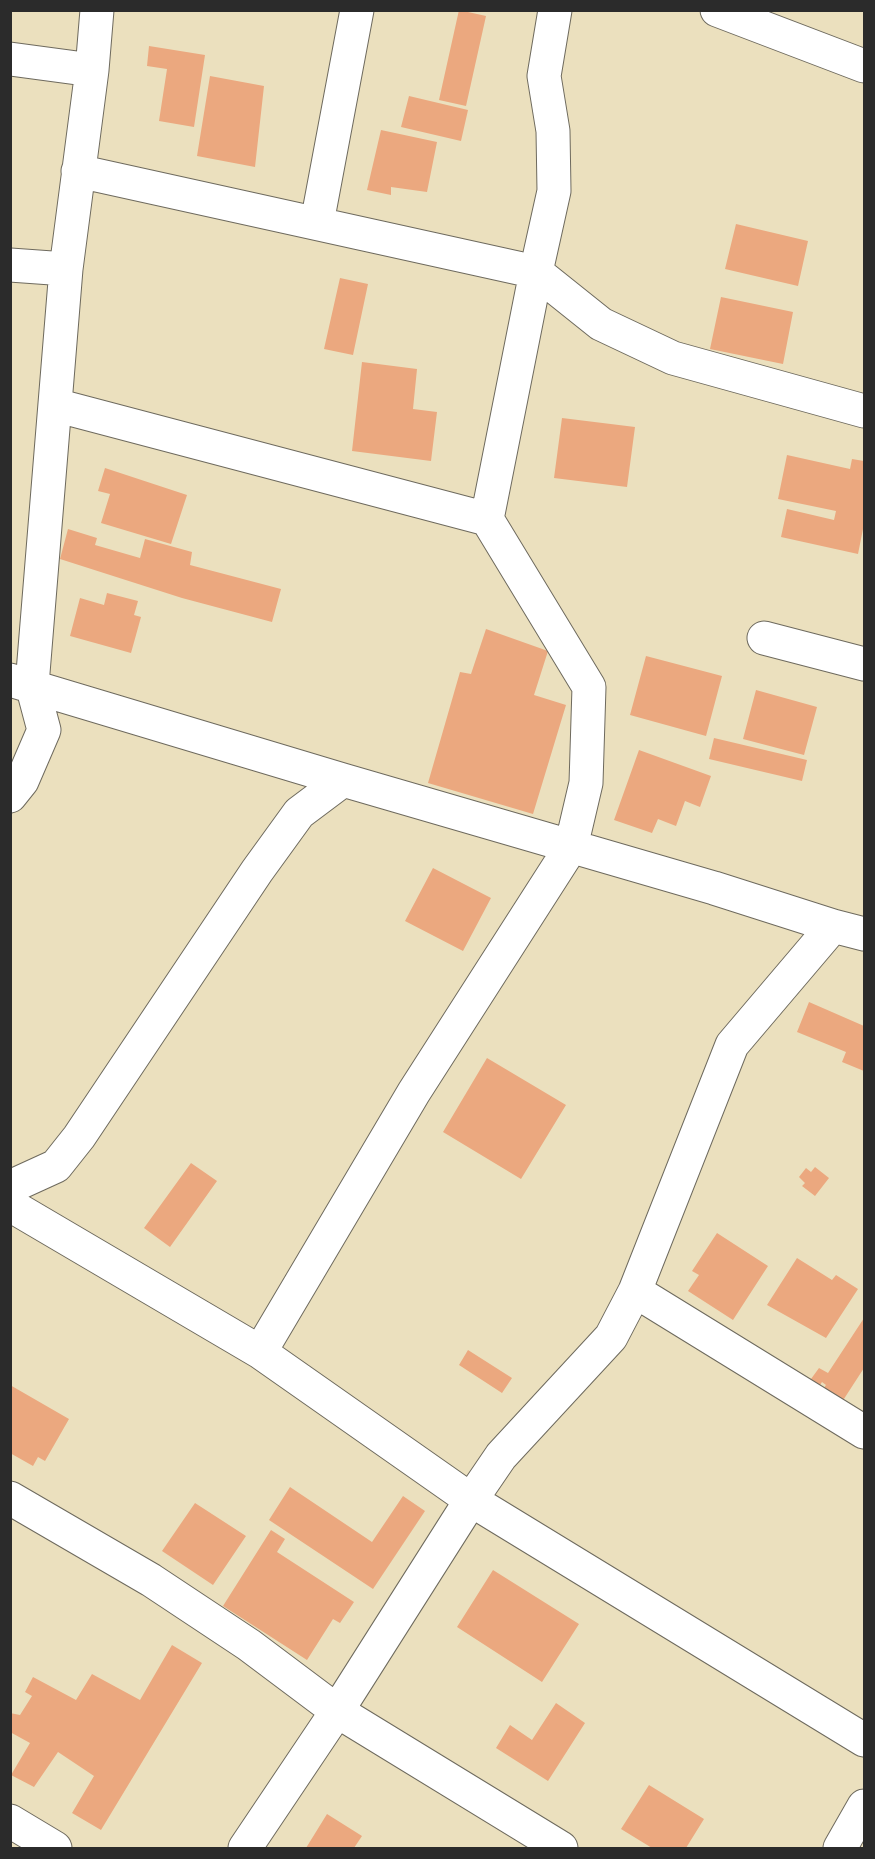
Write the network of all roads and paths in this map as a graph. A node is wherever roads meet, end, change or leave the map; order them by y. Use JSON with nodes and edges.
{"nodes":[{"id":1,"x":97,"y":10,"type":"edge"},
{"id":2,"x":357,"y":10,"type":"edge"},
{"id":3,"x":555,"y":10,"type":"edge"},
{"id":4,"x":717,"y":10,"type":"edge"},
{"id":5,"x":10,"y":58,"type":"edge"},
{"id":6,"x":864,"y":66,"type":"edge"},
{"id":7,"x":92,"y":70,"type":"junction"},
{"id":8,"x":78,"y":171,"type":"junction"},
{"id":9,"x":317,"y":224,"type":"junction"},
{"id":10,"x":10,"y":265,"type":"edge"},
{"id":11,"x":66,"y":269,"type":"junction"},
{"id":12,"x":536,"y":272,"type":"junction"},
{"id":13,"x":55,"y":405,"type":"junction"},
{"id":14,"x":864,"y":411,"type":"edge"},
{"id":15,"x":487,"y":519,"type":"junction"},
{"id":16,"x":764,"y":638,"type":"dead end"},
{"id":17,"x":864,"y":664,"type":"edge"},
{"id":18,"x":21,"y":682,"type":"edge"},
{"id":19,"x":343,"y":780,"type":"junction"},
{"id":20,"x":10,"y":796,"type":"edge"},
{"id":21,"x":570,"y":847,"type":"junction"},
{"id":22,"x":833,"y":926,"type":"junction"},
{"id":23,"x":864,"y":934,"type":"edge"},
{"id":24,"x":10,"y":1187,"type":"edge"},
{"id":25,"x":10,"y":1205,"type":"edge"},
{"id":26,"x":635,"y":1291,"type":"junction"},
{"id":27,"x":260,"y":1352,"type":"junction"},
{"id":28,"x":864,"y":1432,"type":"edge"},
{"id":29,"x":10,"y":1498,"type":"edge"},
{"id":30,"x":471,"y":1500,"type":"junction"},
{"id":31,"x":337,"y":1711,"type":"junction"},
{"id":32,"x":864,"y":1740,"type":"edge"},
{"id":33,"x":864,"y":1806,"type":"edge"},
{"id":34,"x":10,"y":1821,"type":"edge"},
{"id":35,"x":55,"y":1848,"type":"edge"},
{"id":36,"x":245,"y":1848,"type":"edge"},
{"id":37,"x":561,"y":1848,"type":"edge"},
{"id":38,"x":840,"y":1848,"type":"edge"}],
"edges":[{"from":1,"to":7,"type":"street"},
{"from":2,"to":9,"type":"street"},
{"from":3,"to":12,"type":"street"},
{"from":4,"to":6,"type":"street"},
{"from":5,"to":7,"type":"street"},
{"from":7,"to":8,"type":"street"},
{"from":8,"to":9,"type":"street"},
{"from":8,"to":11,"type":"street"},
{"from":9,"to":12,"type":"street"},
{"from":10,"to":11,"type":"street"},
{"from":11,"to":13,"type":"street"},
{"from":12,"to":14,"type":"street"},
{"from":12,"to":15,"type":"street"},
{"from":13,"to":15,"type":"street"},
{"from":13,"to":18,"type":"street"},
{"from":15,"to":21,"type":"street"},
{"from":16,"to":17,"type":"street"},
{"from":18,"to":19,"type":"street"},
{"from":18,"to":20,"type":"street"},
{"from":19,"to":21,"type":"street"},
{"from":19,"to":24,"type":"street"},
{"from":21,"to":22,"type":"street"},
{"from":21,"to":27,"type":"street"},
{"from":22,"to":23,"type":"street"},
{"from":22,"to":26,"type":"street"},
{"from":25,"to":27,"type":"street"},
{"from":26,"to":28,"type":"street"},
{"from":26,"to":30,"type":"street"},
{"from":27,"to":30,"type":"street"},
{"from":29,"to":31,"type":"street"},
{"from":30,"to":31,"type":"street"},
{"from":30,"to":32,"type":"street"},
{"from":31,"to":36,"type":"street"},
{"from":31,"to":37,"type":"street"},
{"from":33,"to":38,"type":"street"},
{"from":34,"to":35,"type":"street"}]}
